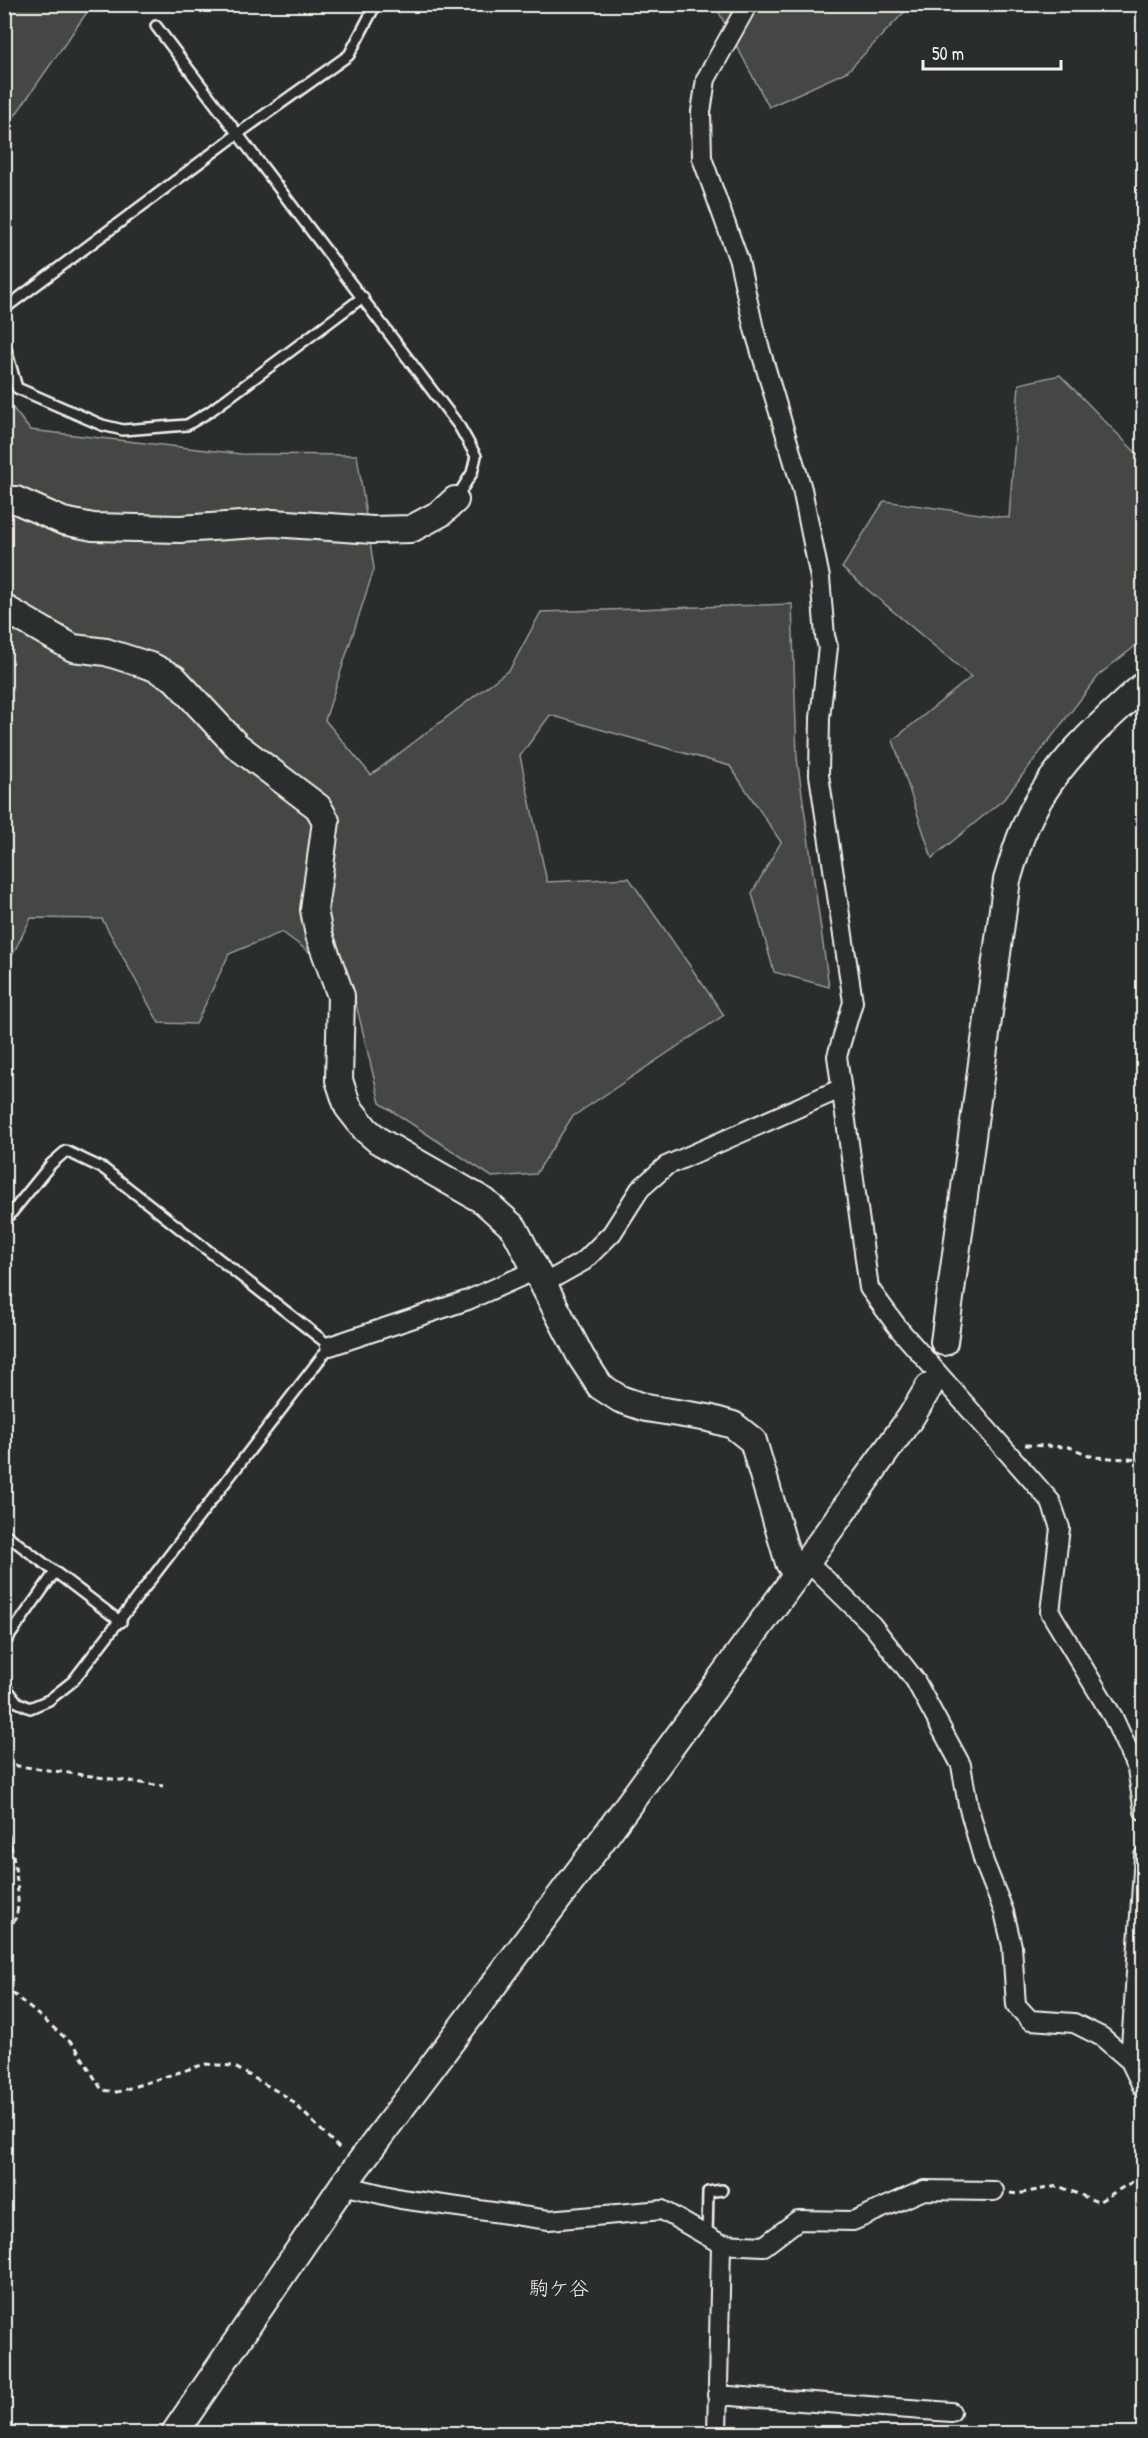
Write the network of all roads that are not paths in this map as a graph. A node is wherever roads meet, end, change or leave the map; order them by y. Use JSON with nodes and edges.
{"nodes":[{"id":1,"x":376,"y":4,"type":"edge"},
{"id":2,"x":748,"y":4,"type":"edge"},
{"id":3,"x":156,"y":26,"type":"dead end"},
{"id":4,"x":239,"y":133,"type":"junction"},
{"id":5,"x":363,"y":297,"type":"junction"},
{"id":6,"x":4,"y":309,"type":"edge"},
{"id":7,"x":4,"y":342,"type":"edge"},
{"id":8,"x":4,"y":500,"type":"edge"},
{"id":9,"x":455,"y":500,"type":"joint"},
{"id":10,"x":4,"y":609,"type":"edge"},
{"id":11,"x":1143,"y":685,"type":"edge"},
{"id":12,"x":840,"y":1089,"type":"junction"},
{"id":13,"x":4,"y":1221,"type":"edge"},
{"id":14,"x":539,"y":1277,"type":"junction"},
{"id":15,"x":944,"y":1342,"type":"dead end"},
{"id":16,"x":330,"y":1346,"type":"junction"},
{"id":17,"x":929,"y":1387,"type":"dead end"},
{"id":18,"x":4,"y":1533,"type":"edge"},
{"id":19,"x":802,"y":1568,"type":"junction"},
{"id":20,"x":55,"y":1572,"type":"junction"},
{"id":21,"x":121,"y":1622,"type":"junction"},
{"id":22,"x":4,"y":1644,"type":"edge"},
{"id":23,"x":4,"y":1685,"type":"edge"},
{"id":24,"x":1143,"y":1811,"type":"edge"},
{"id":25,"x":1143,"y":1856,"type":"edge"},
{"id":26,"x":1130,"y":2061,"type":"junction"},
{"id":27,"x":1143,"y":2090,"type":"edge"},
{"id":28,"x":350,"y":2176,"type":"junction"},
{"id":29,"x":722,"y":2190,"type":"dead end"},
{"id":30,"x":994,"y":2191,"type":"road end"},
{"id":31,"x":714,"y":2240,"type":"junction"},
{"id":32,"x":717,"y":2395,"type":"junction"},
{"id":33,"x":951,"y":2412,"type":"dead end"},
{"id":34,"x":174,"y":2433,"type":"edge"},
{"id":35,"x":717,"y":2433,"type":"edge"}],
"edges":[{"from":1,"to":4,"type":"lane"},
{"from":2,"to":12,"type":"street"},
{"from":3,"to":4,"type":"lane"},
{"from":4,"to":5,"type":"lane"},
{"from":4,"to":6,"type":"lane"},
{"from":5,"to":7,"type":"lane"},
{"from":5,"to":9,"type":"lane"},
{"from":8,"to":9,"type":"street"},
{"from":10,"to":14,"type":"street"},
{"from":11,"to":15,"type":"street"},
{"from":12,"to":14,"type":"street"},
{"from":12,"to":24,"type":"street"},
{"from":13,"to":16,"type":"lane"},
{"from":14,"to":16,"type":"street"},
{"from":14,"to":19,"type":"street"},
{"from":16,"to":21,"type":"lane"},
{"from":17,"to":19,"type":"street"},
{"from":18,"to":20,"type":"lane"},
{"from":19,"to":26,"type":"street"},
{"from":19,"to":28,"type":"street"},
{"from":20,"to":21,"type":"lane"},
{"from":20,"to":22,"type":"lane"},
{"from":21,"to":23,"type":"lane"},
{"from":25,"to":26,"type":"street"},
{"from":26,"to":27,"type":"street"},
{"from":28,"to":31,"type":"street"},
{"from":28,"to":34,"type":"street"},
{"from":29,"to":31,"type":"lane"},
{"from":30,"to":31,"type":"street"},
{"from":31,"to":32,"type":"street"},
{"from":32,"to":33,"type":"street"},
{"from":32,"to":35,"type":"street"}]}
